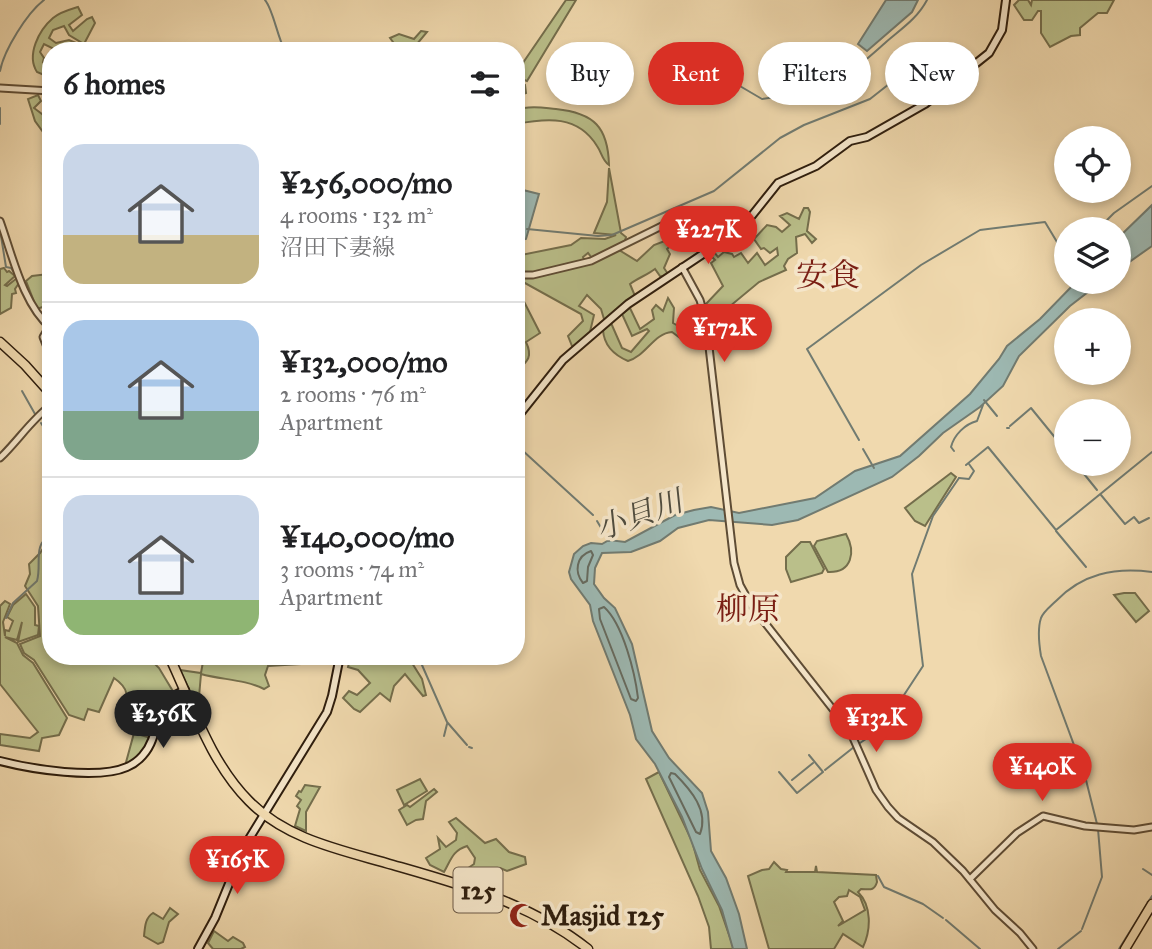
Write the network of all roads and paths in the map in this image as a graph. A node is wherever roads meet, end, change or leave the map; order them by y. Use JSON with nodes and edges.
{"nodes":[{"id":1,"x":1006,"y":0,"type":"edge"},
{"id":2,"x":0,"y":89,"type":"edge"},
{"id":3,"x":42,"y":91,"type":"edge"},
{"id":4,"x":686,"y":214,"type":"dead end"},
{"id":5,"x":0,"y":220,"type":"edge"},
{"id":6,"x":682,"y":267,"type":"junction"},
{"id":7,"x":525,"y":275,"type":"edge"},
{"id":8,"x":42,"y":319,"type":"edge"},
{"id":9,"x":0,"y":340,"type":"edge"},
{"id":10,"x":42,"y":382,"type":"edge"},
{"id":11,"x":525,"y":410,"type":"edge"},
{"id":12,"x":42,"y":413,"type":"edge"},
{"id":13,"x":0,"y":458,"type":"edge"},
{"id":14,"x":173,"y":665,"type":"edge"},
{"id":15,"x":338,"y":665,"type":"edge"},
{"id":16,"x":185,"y":690,"type":"junction"},
{"id":17,"x":0,"y":761,"type":"edge"},
{"id":18,"x":264,"y":815,"type":"junction"},
{"id":19,"x":1152,"y":827,"type":"edge"},
{"id":20,"x":970,"y":879,"type":"junction"},
{"id":21,"x":1152,"y":904,"type":"edge"},
{"id":22,"x":1152,"y":911,"type":"edge"},
{"id":23,"x":198,"y":949,"type":"edge"},
{"id":24,"x":588,"y":949,"type":"edge"},
{"id":25,"x":1033,"y":949,"type":"edge"},
{"id":26,"x":1127,"y":949,"type":"edge"}],
"edges":[{"from":1,"to":6,"type":"main road"},
{"from":2,"to":3,"type":"street"},
{"from":4,"to":7,"type":"street"},
{"from":5,"to":8,"type":"street"},
{"from":6,"to":11,"type":"main road"},
{"from":6,"to":20,"type":"street"},
{"from":9,"to":10,"type":"highway"},
{"from":12,"to":13,"type":"street"},
{"from":14,"to":16,"type":"highway","number":"125"},
{"from":15,"to":18,"type":"main road"},
{"from":16,"to":17,"type":"main road"},
{"from":16,"to":18,"type":"highway","number":"125"},
{"from":18,"to":23,"type":"main road"},
{"from":18,"to":24,"type":"highway","number":"125"},
{"from":19,"to":20,"type":"street"},
{"from":20,"to":25,"type":"street"},
{"from":21,"to":26,"type":"highway"},
{"from":22,"to":26,"type":"highway"}]}
